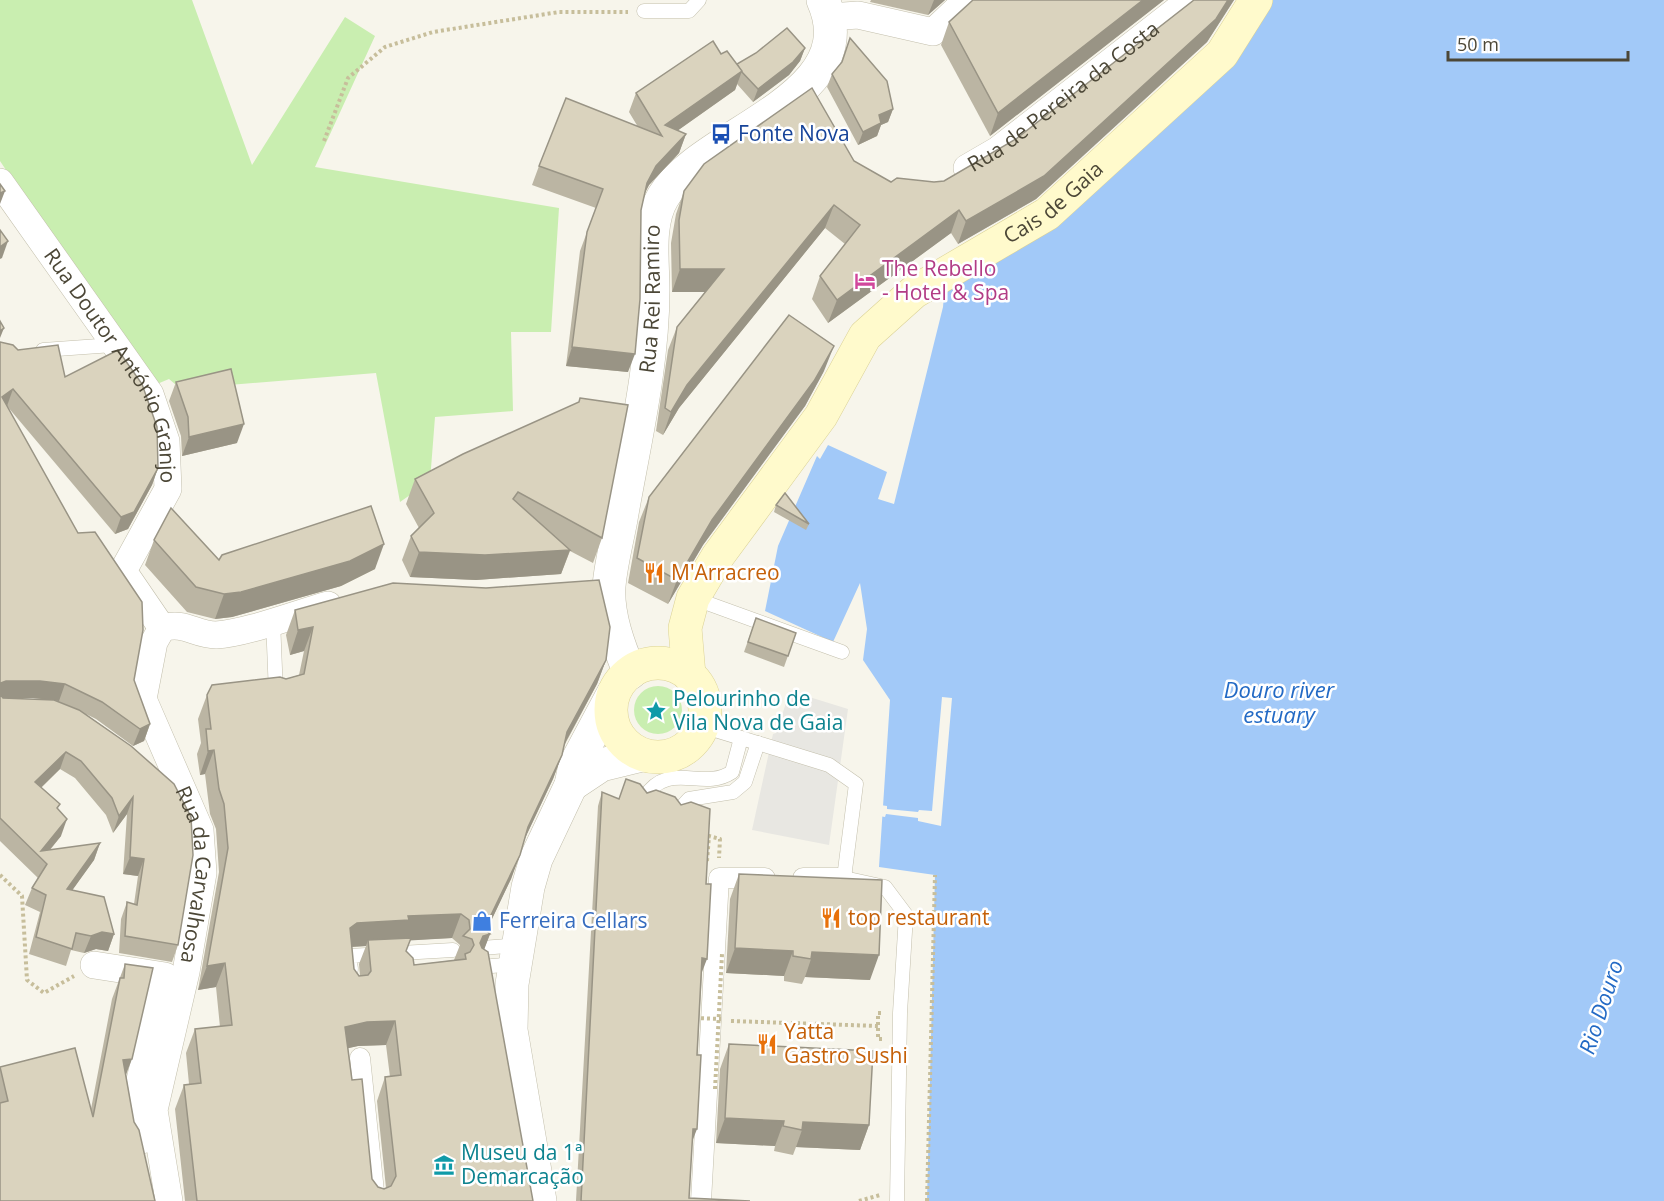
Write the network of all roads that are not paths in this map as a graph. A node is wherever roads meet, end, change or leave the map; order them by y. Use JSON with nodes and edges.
{"nodes":[{"id":1,"x":699,"y":0,"type":"edge"},
{"id":2,"x":968,"y":0,"type":"edge"},
{"id":3,"x":1190,"y":0,"type":"edge"},
{"id":4,"x":1256,"y":0,"type":"edge"},
{"id":5,"x":827,"y":8,"type":"edge"},
{"id":6,"x":644,"y":12,"type":"road end"},
{"id":7,"x":950,"y":178,"type":"edge"},
{"id":8,"x":0,"y":182,"type":"edge"},
{"id":9,"x":113,"y":345,"type":"junction"},
{"id":10,"x":34,"y":351,"type":"edge"},
{"id":11,"x":349,"y":600,"type":"edge"},
{"id":12,"x":689,"y":613,"type":"junction"},
{"id":13,"x":273,"y":620,"type":"junction"},
{"id":14,"x":162,"y":628,"type":"junction"},
{"id":15,"x":842,"y":652,"type":"dead end"},
{"id":16,"x":689,"y":675,"type":"junction"},
{"id":17,"x":633,"y":677,"type":"junction"},
{"id":18,"x":276,"y":694,"type":"edge"},
{"id":19,"x":702,"y":726,"type":"junction"},
{"id":20,"x":741,"y":738,"type":"junction"},
{"id":21,"x":758,"y":743,"type":"junction"},
{"id":22,"x":642,"y":755,"type":"junction"},
{"id":23,"x":571,"y":785,"type":"junction"},
{"id":24,"x":644,"y":798,"type":"edge"},
{"id":25,"x":679,"y":810,"type":"edge"},
{"id":26,"x":844,"y":878,"type":"junction"},
{"id":27,"x":482,"y":948,"type":"edge"},
{"id":28,"x":453,"y":950,"type":"dead end"},
{"id":29,"x":517,"y":954,"type":"junction"},
{"id":30,"x":94,"y":965,"type":"road end"},
{"id":31,"x":480,"y":967,"type":"edge"},
{"id":32,"x":352,"y":983,"type":"edge"},
{"id":33,"x":360,"y":1058,"type":"dead end"},
{"id":34,"x":168,"y":1195,"type":"edge"},
{"id":35,"x":375,"y":1201,"type":"edge"},
{"id":36,"x":540,"y":1201,"type":"edge"},
{"id":37,"x":701,"y":1201,"type":"edge"},
{"id":38,"x":897,"y":1201,"type":"edge"}],
"edges":[{"from":1,"to":6,"type":"lane"},
{"from":2,"to":5,"type":"street"},
{"from":3,"to":7,"type":"street","name":"Rua de Pereira da Costa"},
{"from":4,"to":12,"type":"main road","name":"Cais de Gaia"},
{"from":5,"to":17,"type":"street","name":"Rua Rei Ramiro"},
{"from":8,"to":9,"type":"street","name":"Rua Doutor António Granjo"},
{"from":9,"to":10,"type":"lane"},
{"from":9,"to":14,"type":"street","name":"Rua Doutor António Granjo"},
{"from":11,"to":13,"type":"street"},
{"from":12,"to":15,"type":"lane"},
{"from":12,"to":16,"type":"main road"},
{"from":12,"to":17,"type":"main road","name":"Cais de Gaia"},
{"from":13,"to":14,"type":"street"},
{"from":13,"to":18,"type":"lane"},
{"from":14,"to":34,"type":"street","name":"Rua da Carvalhosa"},
{"from":16,"to":17,"type":"main road"},
{"from":16,"to":19,"type":"main road"},
{"from":17,"to":22,"type":"main road"},
{"from":17,"to":23,"type":"street"},
{"from":19,"to":20,"type":"lane"},
{"from":19,"to":22,"type":"main road"},
{"from":20,"to":21,"type":"lane"},
{"from":20,"to":24,"type":"lane"},
{"from":21,"to":25,"type":"lane"},
{"from":21,"to":26,"type":"lane"},
{"from":22,"to":23,"type":"street"},
{"from":23,"to":29,"type":"street"},
{"from":26,"to":37,"type":"street"},
{"from":26,"to":38,"type":"lane"},
{"from":27,"to":29,"type":"lane"},
{"from":28,"to":32,"type":"lane"},
{"from":29,"to":31,"type":"lane"},
{"from":29,"to":36,"type":"street"},
{"from":30,"to":34,"type":"street"},
{"from":33,"to":35,"type":"street"}]}
